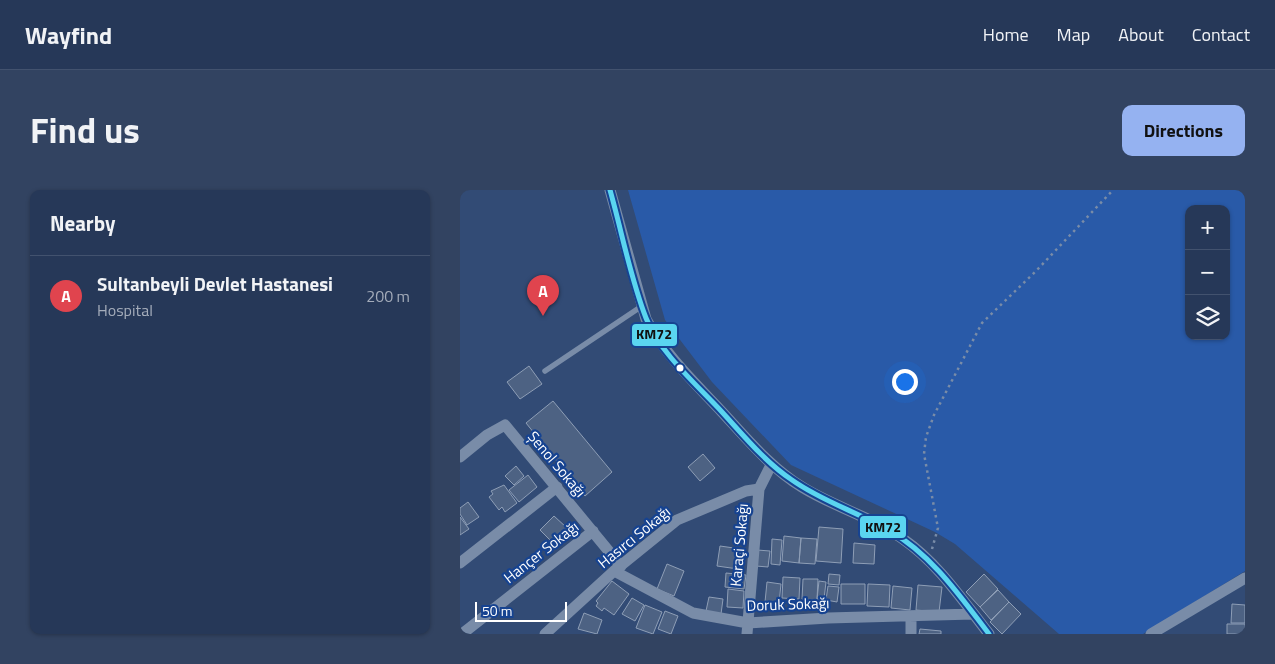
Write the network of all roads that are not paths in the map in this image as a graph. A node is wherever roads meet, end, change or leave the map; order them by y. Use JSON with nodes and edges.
{"nodes":[{"id":1,"x":610,"y":190,"type":"edge"},
{"id":2,"x":642,"y":306,"type":"junction"},
{"id":3,"x":545,"y":371,"type":"dead end"},
{"id":4,"x":460,"y":457,"type":"edge"},
{"id":5,"x":772,"y":465,"type":"junction"},
{"id":6,"x":557,"y":487,"type":"junction"},
{"id":7,"x":759,"y":489,"type":"junction"},
{"id":8,"x":593,"y":530,"type":"junction"},
{"id":9,"x":460,"y":563,"type":"edge"},
{"id":10,"x":618,"y":568,"type":"junction"},
{"id":11,"x":1245,"y":578,"type":"edge"},
{"id":12,"x":973,"y":614,"type":"junction"},
{"id":13,"x":911,"y":616,"type":"junction"},
{"id":14,"x":747,"y":628,"type":"edge"},
{"id":15,"x":462,"y":634,"type":"edge"},
{"id":16,"x":545,"y":634,"type":"edge"},
{"id":17,"x":911,"y":634,"type":"edge"},
{"id":18,"x":989,"y":634,"type":"edge"},
{"id":19,"x":1151,"y":634,"type":"edge"}],
"edges":[{"from":1,"to":2,"type":"street"},
{"from":2,"to":3,"type":"lane"},
{"from":2,"to":5,"type":"street"},
{"from":4,"to":6,"type":"street","name":"Şenol Sokağı"},
{"from":5,"to":7,"type":"street"},
{"from":5,"to":12,"type":"street"},
{"from":6,"to":8,"type":"street","name":"Şenol Sokağı"},
{"from":6,"to":9,"type":"street"},
{"from":7,"to":10,"type":"street","name":"Hasırcı Sokağı"},
{"from":7,"to":14,"type":"street","name":"Karaçi Sokağı"},
{"from":8,"to":10,"type":"street","name":"Şenol Sokağı"},
{"from":8,"to":15,"type":"street","name":"Hançer Sokağı"},
{"from":10,"to":14,"type":"street","name":"Doruk Sokağı"},
{"from":10,"to":16,"type":"street","name":"Hasırcı Sokağı"},
{"from":11,"to":19,"type":"street"},
{"from":12,"to":13,"type":"street","name":"Doruk Sokağı"},
{"from":12,"to":18,"type":"street"},
{"from":13,"to":14,"type":"street","name":"Doruk Sokağı"},
{"from":13,"to":17,"type":"street"}]}
